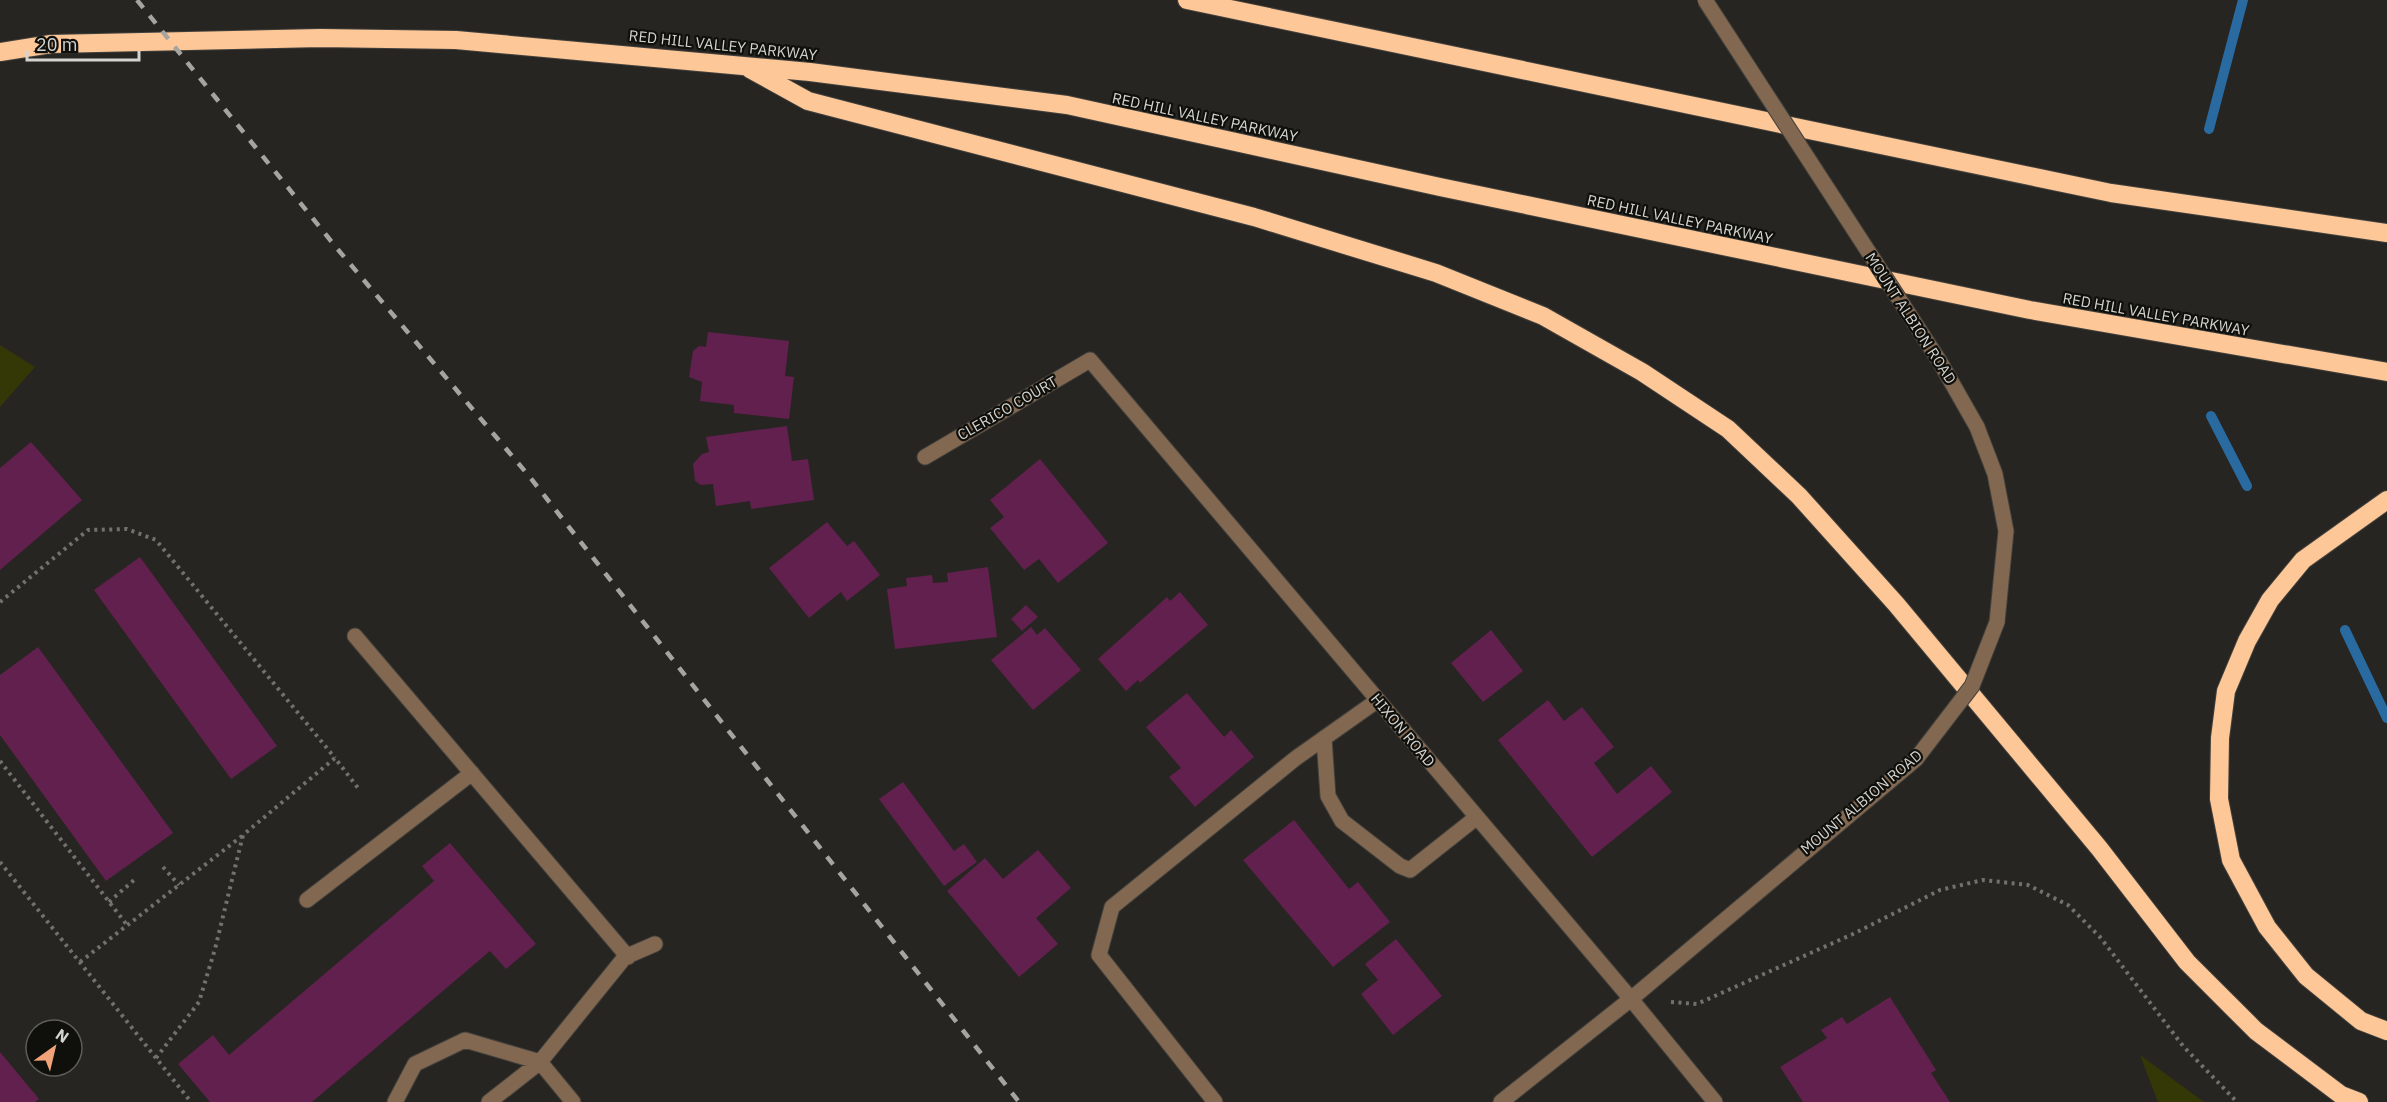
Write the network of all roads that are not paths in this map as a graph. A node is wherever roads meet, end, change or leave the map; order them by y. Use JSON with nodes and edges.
{"nodes":[{"id":1,"x":1187,"y":0,"type":"edge"},
{"id":2,"x":1705,"y":0,"type":"edge"},
{"id":3,"x":0,"y":52,"type":"edge"},
{"id":4,"x":744,"y":65,"type":"junction"},
{"id":5,"x":2387,"y":233,"type":"edge"},
{"id":6,"x":1090,"y":360,"type":"joint"},
{"id":7,"x":2387,"y":372,"type":"edge"},
{"id":8,"x":925,"y":457,"type":"dead end"},
{"id":9,"x":2387,"y":500,"type":"edge"},
{"id":10,"x":355,"y":636,"type":"dead end"},
{"id":11,"x":1378,"y":700,"type":"junction"},
{"id":12,"x":1324,"y":738,"type":"junction"},
{"id":13,"x":472,"y":773,"type":"junction"},
{"id":14,"x":1477,"y":817,"type":"junction"},
{"id":15,"x":307,"y":900,"type":"dead end"},
{"id":16,"x":655,"y":944,"type":"dead end"},
{"id":17,"x":628,"y":957,"type":"junction"},
{"id":18,"x":1631,"y":999,"type":"junction"},
{"id":19,"x":2387,"y":1031,"type":"edge"},
{"id":20,"x":540,"y":1062,"type":"junction"},
{"id":21,"x":395,"y":1102,"type":"edge"},
{"id":22,"x":489,"y":1102,"type":"edge"},
{"id":23,"x":573,"y":1102,"type":"edge"},
{"id":24,"x":1215,"y":1102,"type":"edge"},
{"id":25,"x":1501,"y":1102,"type":"edge"},
{"id":26,"x":1714,"y":1102,"type":"edge"},
{"id":27,"x":2358,"y":1102,"type":"edge"}],
"edges":[{"from":1,"to":5,"type":"highway"},
{"from":2,"to":18,"type":"street","name":"MOUNT ALBION ROAD","bridge":true},
{"from":3,"to":4,"type":"highway","name":"RED HILL VALLEY PARKWAY"},
{"from":4,"to":7,"type":"highway","name":"RED HILL VALLEY PARKWAY"},
{"from":4,"to":27,"type":"highway"},
{"from":6,"to":8,"type":"street","name":"CLERICO COURT"},
{"from":6,"to":11,"type":"street","name":"HIXON ROAD"},
{"from":9,"to":19,"type":"highway"},
{"from":10,"to":13,"type":"street"},
{"from":11,"to":12,"type":"street"},
{"from":11,"to":14,"type":"street","name":"HIXON ROAD"},
{"from":12,"to":14,"type":"street"},
{"from":12,"to":24,"type":"street"},
{"from":13,"to":15,"type":"street"},
{"from":13,"to":17,"type":"street"},
{"from":14,"to":18,"type":"street","name":"HIXON ROAD"},
{"from":16,"to":17,"type":"street"},
{"from":17,"to":20,"type":"street"},
{"from":18,"to":25,"type":"street","name":"MOUNT ALBION ROAD"},
{"from":18,"to":26,"type":"street","name":"HIXON ROAD"},
{"from":20,"to":21,"type":"street"},
{"from":20,"to":22,"type":"street"},
{"from":20,"to":23,"type":"street"}]}
